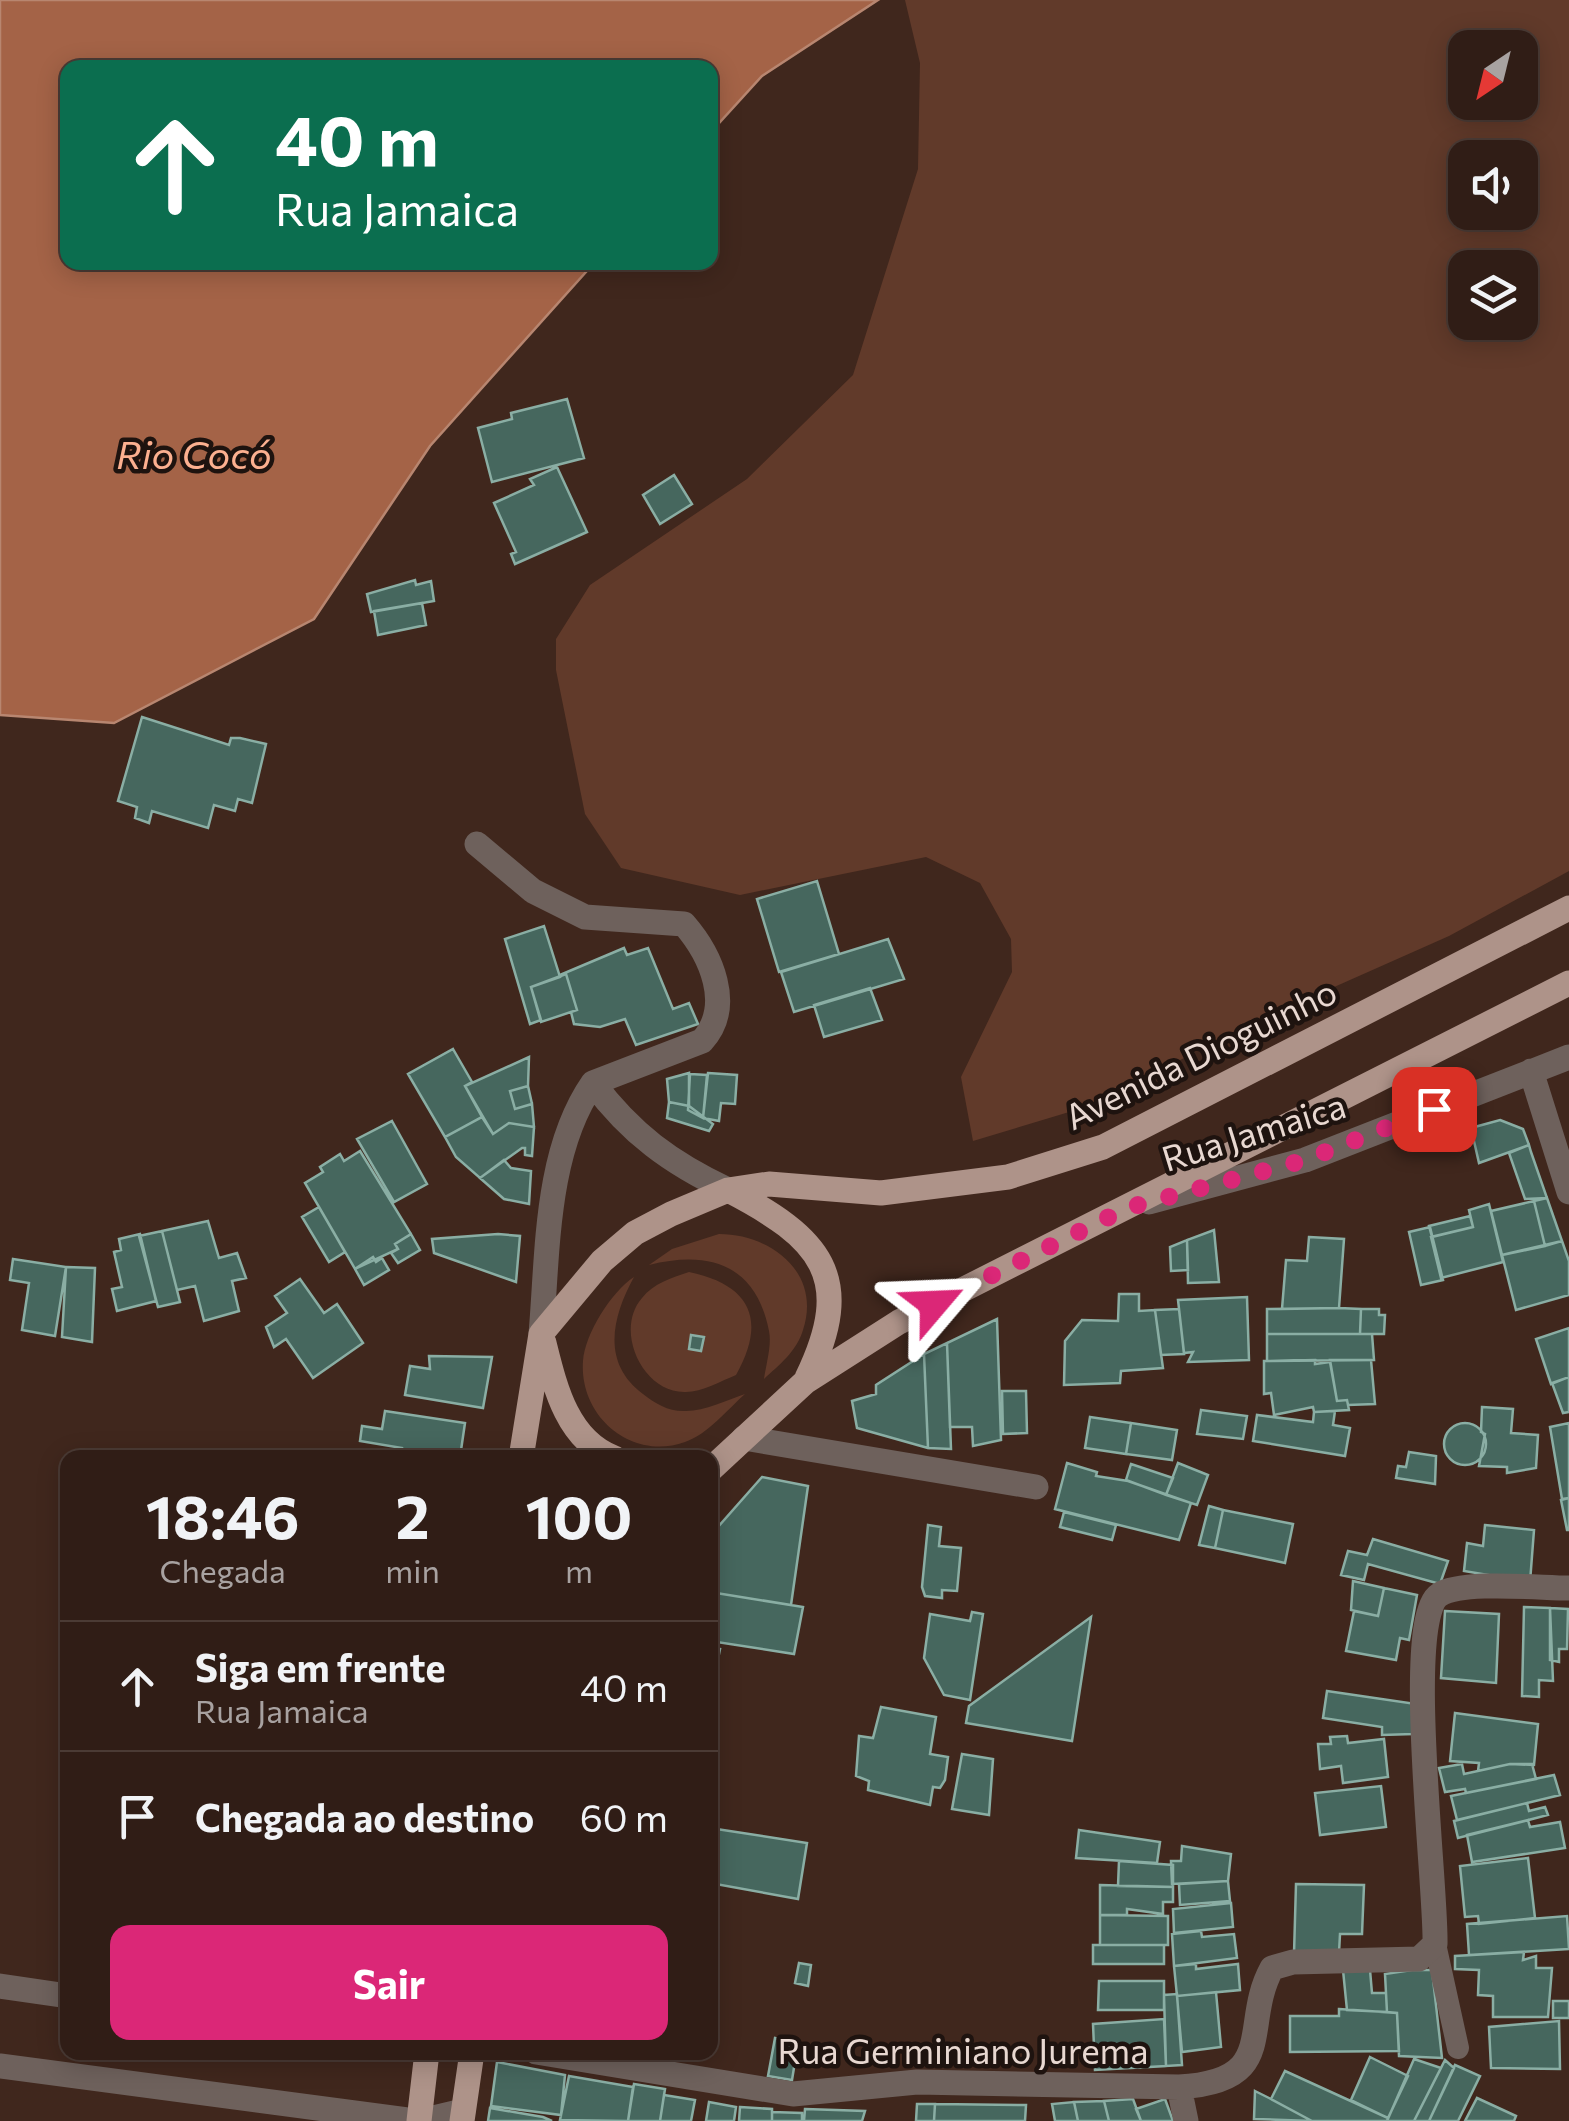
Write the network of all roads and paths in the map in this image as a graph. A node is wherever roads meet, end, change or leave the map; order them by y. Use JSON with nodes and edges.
{"nodes":[{"id":1,"x":476,"y":844,"type":"dead end"},
{"id":2,"x":1569,"y":908,"type":"edge"},
{"id":3,"x":1569,"y":983,"type":"edge"},
{"id":4,"x":1569,"y":1057,"type":"edge"},
{"id":5,"x":1531,"y":1071,"type":"junction"},
{"id":6,"x":593,"y":1084,"type":"junction"},
{"id":7,"x":728,"y":1190,"type":"junction"},
{"id":8,"x":1569,"y":1192,"type":"edge"},
{"id":9,"x":1127,"y":1208,"type":"junction"},
{"id":10,"x":541,"y":1334,"type":"junction"},
{"id":11,"x":805,"y":1382,"type":"junction"},
{"id":12,"x":744,"y":1438,"type":"junction"},
{"id":13,"x":523,"y":1450,"type":"edge"},
{"id":14,"x":602,"y":1450,"type":"edge"},
{"id":15,"x":718,"y":1461,"type":"edge"},
{"id":16,"x":1036,"y":1487,"type":"dead end"},
{"id":17,"x":1569,"y":1588,"type":"edge"},
{"id":18,"x":1435,"y":1944,"type":"junction"},
{"id":19,"x":0,"y":1986,"type":"edge"},
{"id":20,"x":60,"y":1995,"type":"edge"},
{"id":21,"x":1458,"y":2048,"type":"dead end"},
{"id":22,"x":426,"y":2060,"type":"edge"},
{"id":23,"x":471,"y":2060,"type":"edge"},
{"id":24,"x":585,"y":2060,"type":"edge"},
{"id":25,"x":0,"y":2066,"type":"edge"},
{"id":26,"x":1179,"y":2086,"type":"junction"},
{"id":27,"x":462,"y":2116,"type":"edge"},
{"id":28,"x":418,"y":2121,"type":"edge"},
{"id":29,"x":1186,"y":2121,"type":"edge"}],
"edges":[{"from":1,"to":6,"type":"street"},
{"from":2,"to":7,"type":"main road","name":"Avenida Dioguinho"},
{"from":3,"to":9,"type":"main road"},
{"from":4,"to":5,"type":"street","name":"Rua Jamaica"},
{"from":5,"to":8,"type":"street"},
{"from":5,"to":9,"type":"street","name":"Rua Jamaica"},
{"from":6,"to":7,"type":"street"},
{"from":6,"to":10,"type":"street"},
{"from":7,"to":10,"type":"main road","name":"Avenida Dioguinho"},
{"from":7,"to":11,"type":"main road"},
{"from":9,"to":11,"type":"main road"},
{"from":10,"to":13,"type":"main road"},
{"from":10,"to":14,"type":"main road"},
{"from":11,"to":12,"type":"main road"},
{"from":12,"to":15,"type":"main road"},
{"from":12,"to":16,"type":"street"},
{"from":17,"to":18,"type":"street"},
{"from":18,"to":21,"type":"lane"},
{"from":18,"to":26,"type":"street","name":"Rua Germiniano Jurema"},
{"from":19,"to":20,"type":"street"},
{"from":22,"to":28,"type":"main road"},
{"from":23,"to":27,"type":"main road"},
{"from":24,"to":26,"type":"street","name":"Rua Germiniano Jurema"},
{"from":25,"to":28,"type":"street"},
{"from":26,"to":29,"type":"street"},
{"from":27,"to":28,"type":"street"}]}
